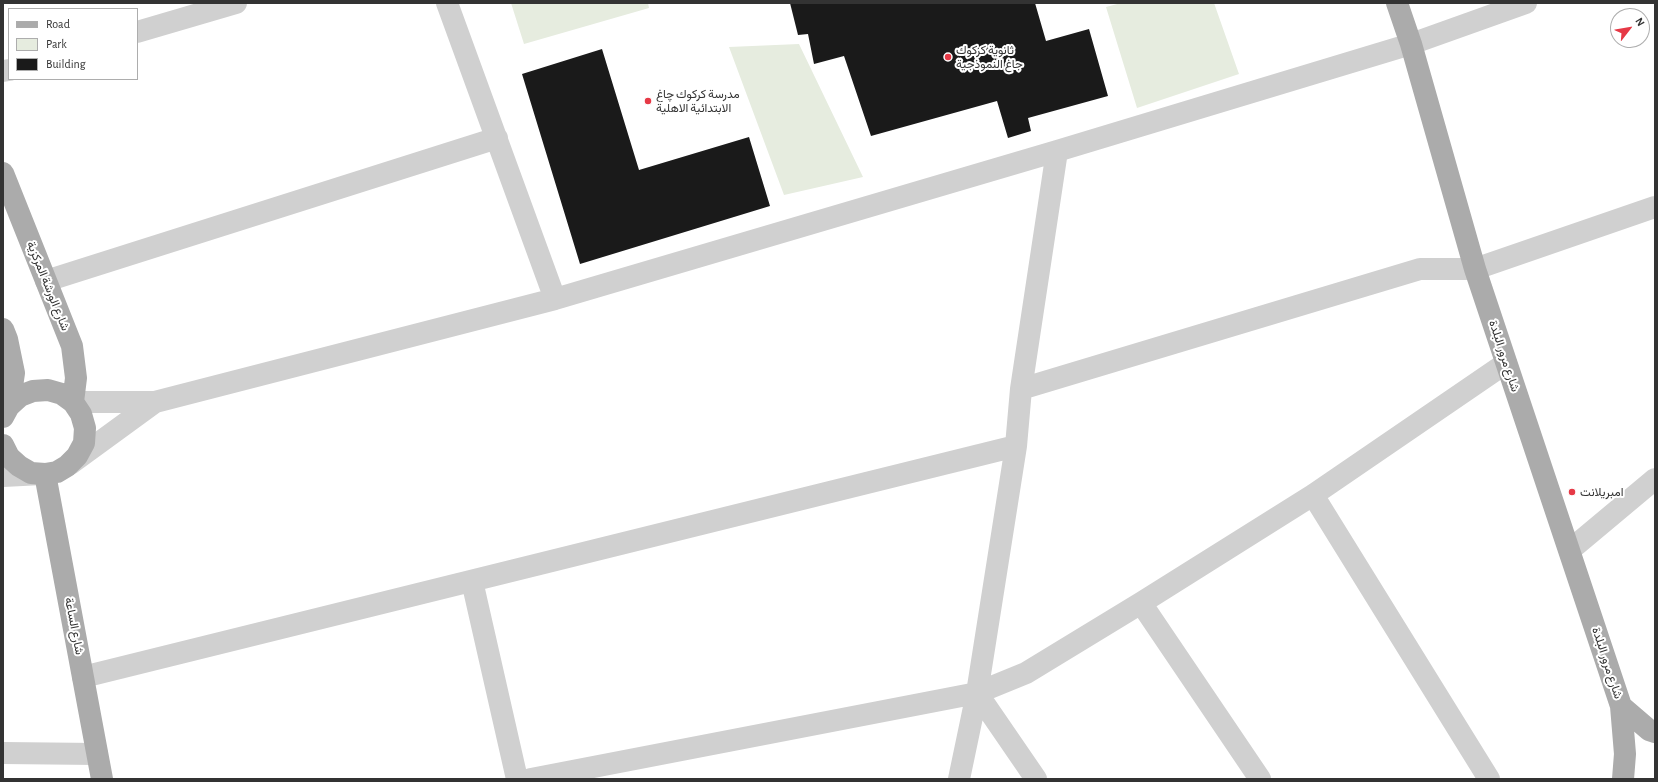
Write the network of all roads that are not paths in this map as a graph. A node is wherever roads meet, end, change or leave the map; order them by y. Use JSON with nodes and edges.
{"nodes":[{"id":1,"x":236,"y":3,"type":"edge"},
{"id":2,"x":447,"y":3,"type":"edge"},
{"id":3,"x":1397,"y":3,"type":"edge"},
{"id":4,"x":1526,"y":3,"type":"edge"},
{"id":5,"x":138,"y":32,"type":"edge"},
{"id":6,"x":1410,"y":44,"type":"junction"},
{"id":7,"x":497,"y":138,"type":"junction"},
{"id":8,"x":1057,"y":151,"type":"junction"},
{"id":9,"x":3,"y":173,"type":"edge"},
{"id":10,"x":1655,"y":207,"type":"edge"},
{"id":11,"x":1475,"y":269,"type":"junction"},
{"id":12,"x":46,"y":281,"type":"junction"},
{"id":13,"x":555,"y":299,"type":"junction"},
{"id":14,"x":3,"y":329,"type":"edge"},
{"id":15,"x":1506,"y":363,"type":"junction"},
{"id":16,"x":1021,"y":389,"type":"junction"},
{"id":17,"x":73,"y":402,"type":"junction"},
{"id":18,"x":155,"y":402,"type":"junction"},
{"id":19,"x":5,"y":411,"type":"edge"},
{"id":20,"x":3,"y":445,"type":"edge"},
{"id":21,"x":1016,"y":446,"type":"junction"},
{"id":22,"x":68,"y":466,"type":"junction"},
{"id":23,"x":45,"y":474,"type":"junction"},
{"id":24,"x":3,"y":476,"type":"edge"},
{"id":25,"x":1655,"y":479,"type":"edge"},
{"id":26,"x":1312,"y":495,"type":"junction"},
{"id":27,"x":1570,"y":550,"type":"junction"},
{"id":28,"x":472,"y":581,"type":"junction"},
{"id":29,"x":1141,"y":603,"type":"junction"},
{"id":30,"x":83,"y":677,"type":"junction"},
{"id":31,"x":977,"y":693,"type":"junction"},
{"id":32,"x":1621,"y":706,"type":"junction"},
{"id":33,"x":1655,"y":732,"type":"edge"},
{"id":34,"x":3,"y":752,"type":"edge"},
{"id":35,"x":97,"y":754,"type":"junction"},
{"id":36,"x":102,"y":779,"type":"edge"},
{"id":37,"x":516,"y":779,"type":"edge"},
{"id":38,"x":531,"y":779,"type":"edge"},
{"id":39,"x":959,"y":779,"type":"edge"},
{"id":40,"x":1036,"y":779,"type":"edge"},
{"id":41,"x":1260,"y":779,"type":"edge"},
{"id":42,"x":1489,"y":779,"type":"edge"},
{"id":43,"x":1623,"y":779,"type":"edge"}],
"edges":[{"from":1,"to":5,"type":"street"},
{"from":2,"to":7,"type":"street"},
{"from":3,"to":6,"type":"main road","name":"شارع مرور البلدة"},
{"from":4,"to":6,"type":"street"},
{"from":6,"to":8,"type":"street"},
{"from":6,"to":11,"type":"main road","name":"شارع مرور البلدة"},
{"from":7,"to":12,"type":"street"},
{"from":7,"to":13,"type":"street"},
{"from":8,"to":13,"type":"street"},
{"from":8,"to":16,"type":"street"},
{"from":9,"to":12,"type":"main road","name":"شارع الورشة المركزية"},
{"from":10,"to":11,"type":"street"},
{"from":11,"to":15,"type":"main road","name":"شارع مرور البلدة"},
{"from":11,"to":16,"type":"street"},
{"from":12,"to":17,"type":"main road","name":"شارع الورشة المركزية"},
{"from":13,"to":18,"type":"street"},
{"from":14,"to":19,"type":"main road"},
{"from":15,"to":26,"type":"street"},
{"from":15,"to":27,"type":"main road","name":"شارع مرور البلدة"},
{"from":16,"to":21,"type":"street"},
{"from":17,"to":18,"type":"street"},
{"from":17,"to":19,"type":"main road"},
{"from":17,"to":22,"type":"main road"},
{"from":18,"to":22,"type":"street"},
{"from":20,"to":23,"type":"main road"},
{"from":21,"to":28,"type":"street"},
{"from":21,"to":31,"type":"street"},
{"from":22,"to":23,"type":"main road"},
{"from":23,"to":24,"type":"street"},
{"from":23,"to":30,"type":"main road","name":"شارع الساعة"},
{"from":25,"to":27,"type":"street"},
{"from":26,"to":29,"type":"street"},
{"from":26,"to":42,"type":"street"},
{"from":27,"to":32,"type":"main road","name":"شارع مرور البلدة"},
{"from":28,"to":30,"type":"street"},
{"from":28,"to":37,"type":"street"},
{"from":29,"to":31,"type":"street"},
{"from":29,"to":41,"type":"street"},
{"from":30,"to":35,"type":"main road","name":"شارع الساعة"},
{"from":31,"to":38,"type":"street"},
{"from":31,"to":39,"type":"street"},
{"from":31,"to":40,"type":"street"},
{"from":32,"to":33,"type":"main road","name":"شارع مرور البلدة"},
{"from":32,"to":43,"type":"main road","name":"شارع مرور البلدة"},
{"from":34,"to":35,"type":"street"},
{"from":35,"to":36,"type":"main road","name":"شارع الساعة"}]}
